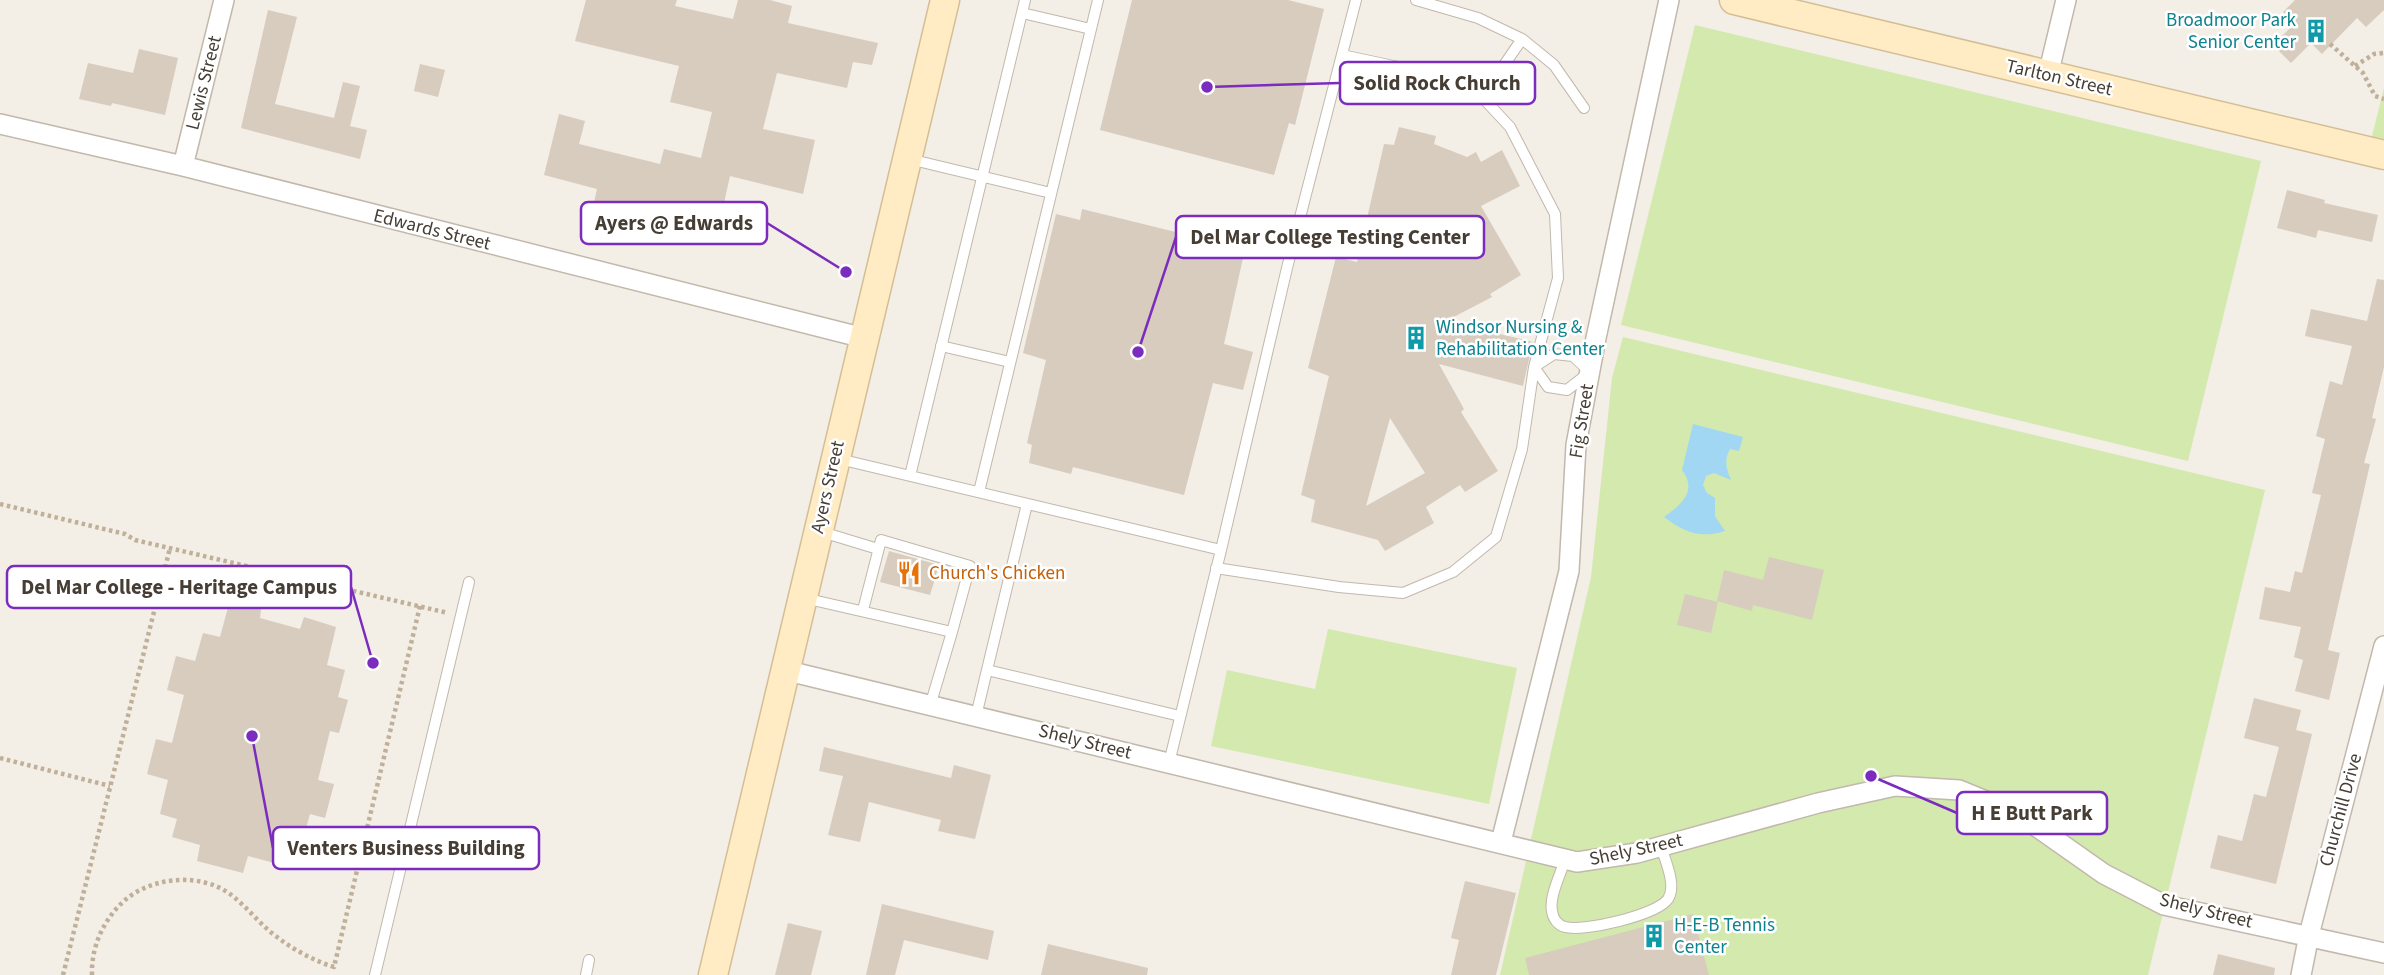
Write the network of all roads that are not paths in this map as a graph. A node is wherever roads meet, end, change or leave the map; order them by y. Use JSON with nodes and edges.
{"nodes":[{"id":1,"x":224,"y":0,"type":"edge"},
{"id":2,"x":946,"y":0,"type":"edge"},
{"id":3,"x":1025,"y":0,"type":"edge"},
{"id":4,"x":1098,"y":0,"type":"edge"},
{"id":5,"x":1356,"y":0,"type":"edge"},
{"id":6,"x":1416,"y":0,"type":"edge"},
{"id":7,"x":1669,"y":0,"type":"edge"},
{"id":8,"x":1734,"y":0,"type":"edge"},
{"id":9,"x":2066,"y":0,"type":"edge"},
{"id":10,"x":1022,"y":13,"type":"junction"},
{"id":11,"x":1091,"y":29,"type":"junction"},
{"id":12,"x":1522,"y":39,"type":"junction"},
{"id":13,"x":1342,"y":55,"type":"junction"},
{"id":14,"x":2048,"y":75,"type":"junction"},
{"id":15,"x":1482,"y":97,"type":"junction"},
{"id":16,"x":1584,"y":108,"type":"dead end"},
{"id":17,"x":0,"y":124,"type":"edge"},
{"id":18,"x":2384,"y":155,"type":"edge"},
{"id":19,"x":907,"y":159,"type":"junction"},
{"id":20,"x":183,"y":166,"type":"junction"},
{"id":21,"x":983,"y":177,"type":"junction"},
{"id":22,"x":1051,"y":193,"type":"junction"},
{"id":23,"x":864,"y":338,"type":"junction"},
{"id":24,"x":941,"y":346,"type":"junction"},
{"id":25,"x":1010,"y":362,"type":"junction"},
{"id":26,"x":1534,"y":368,"type":"junction"},
{"id":27,"x":1590,"y":372,"type":"junction"},
{"id":28,"x":835,"y":458,"type":"junction"},
{"id":29,"x":910,"y":476,"type":"junction"},
{"id":30,"x":979,"y":492,"type":"junction"},
{"id":31,"x":1027,"y":504,"type":"junction"},
{"id":32,"x":818,"y":531,"type":"junction"},
{"id":33,"x":878,"y":549,"type":"junction"},
{"id":34,"x":1221,"y":550,"type":"junction"},
{"id":35,"x":1216,"y":568,"type":"junction"},
{"id":36,"x":469,"y":582,"type":"dead end"},
{"id":37,"x":803,"y":598,"type":"junction"},
{"id":38,"x":863,"y":610,"type":"junction"},
{"id":39,"x":952,"y":632,"type":"junction"},
{"id":40,"x":2384,"y":646,"type":"edge"},
{"id":41,"x":784,"y":670,"type":"junction"},
{"id":42,"x":987,"y":670,"type":"junction"},
{"id":43,"x":930,"y":706,"type":"junction"},
{"id":44,"x":976,"y":716,"type":"junction"},
{"id":45,"x":1180,"y":716,"type":"junction"},
{"id":46,"x":1169,"y":763,"type":"junction"},
{"id":47,"x":1501,"y":842,"type":"junction"},
{"id":48,"x":1661,"y":846,"type":"junction"},
{"id":49,"x":1565,"y":859,"type":"junction"},
{"id":50,"x":2309,"y":935,"type":"junction"},
{"id":51,"x":2384,"y":953,"type":"edge"},
{"id":52,"x":589,"y":960,"type":"dead end"},
{"id":53,"x":376,"y":975,"type":"edge"},
{"id":54,"x":586,"y":975,"type":"edge"},
{"id":55,"x":713,"y":975,"type":"edge"},
{"id":56,"x":2301,"y":975,"type":"edge"}],
"edges":[{"from":1,"to":20,"type":"street","name":"Lewis Street"},
{"from":2,"to":19,"type":"main road","name":"Ayers Street"},
{"from":3,"to":10,"type":"lane"},
{"from":4,"to":11,"type":"lane"},
{"from":5,"to":13,"type":"lane"},
{"from":6,"to":12,"type":"lane"},
{"from":7,"to":27,"type":"street","name":"Fig Street"},
{"from":8,"to":14,"type":"main road","name":"Tarlton Street"},
{"from":9,"to":14,"type":"street"},
{"from":10,"to":11,"type":"lane"},
{"from":10,"to":21,"type":"lane"},
{"from":11,"to":22,"type":"lane"},
{"from":12,"to":15,"type":"lane"},
{"from":12,"to":16,"type":"lane"},
{"from":13,"to":15,"type":"lane"},
{"from":13,"to":34,"type":"lane"},
{"from":14,"to":18,"type":"main road","name":"Tarlton Street"},
{"from":15,"to":26,"type":"lane"},
{"from":17,"to":20,"type":"street","name":"Edwards Street"},
{"from":19,"to":21,"type":"lane"},
{"from":19,"to":23,"type":"main road","name":"Ayers Street"},
{"from":20,"to":23,"type":"street","name":"Edwards Street"},
{"from":21,"to":22,"type":"lane"},
{"from":21,"to":24,"type":"lane"},
{"from":22,"to":25,"type":"lane"},
{"from":23,"to":28,"type":"main road","name":"Ayers Street"},
{"from":24,"to":25,"type":"lane"},
{"from":24,"to":29,"type":"lane"},
{"from":25,"to":30,"type":"lane"},
{"from":26,"to":27,"type":"lane"},
{"from":26,"to":27,"type":"lane"},
{"from":26,"to":35,"type":"lane"},
{"from":27,"to":47,"type":"street","name":"Fig Street"},
{"from":28,"to":29,"type":"lane"},
{"from":28,"to":32,"type":"main road","name":"Ayers Street"},
{"from":29,"to":30,"type":"lane"},
{"from":30,"to":31,"type":"lane"},
{"from":31,"to":34,"type":"lane"},
{"from":31,"to":42,"type":"lane"},
{"from":32,"to":33,"type":"lane"},
{"from":32,"to":37,"type":"main road","name":"Ayers Street"},
{"from":33,"to":38,"type":"lane"},
{"from":33,"to":39,"type":"lane"},
{"from":34,"to":35,"type":"lane"},
{"from":35,"to":45,"type":"lane"},
{"from":36,"to":53,"type":"lane"},
{"from":37,"to":38,"type":"lane"},
{"from":37,"to":41,"type":"main road","name":"Ayers Street"},
{"from":38,"to":39,"type":"lane"},
{"from":39,"to":43,"type":"lane"},
{"from":40,"to":50,"type":"street","name":"Churchill Drive"},
{"from":41,"to":43,"type":"street","name":"Shely Street"},
{"from":41,"to":55,"type":"main road","name":"Ayers Street"},
{"from":42,"to":44,"type":"lane"},
{"from":42,"to":45,"type":"lane"},
{"from":43,"to":44,"type":"street","name":"Shely Street"},
{"from":44,"to":46,"type":"street","name":"Shely Street"},
{"from":45,"to":46,"type":"lane"},
{"from":46,"to":47,"type":"street","name":"Shely Street"},
{"from":47,"to":49,"type":"street","name":"Shely Street"},
{"from":48,"to":49,"type":"street","name":"Shely Street"},
{"from":48,"to":49,"type":"lane"},
{"from":48,"to":50,"type":"street","name":"Shely Street"},
{"from":50,"to":51,"type":"street","name":"Shely Street"},
{"from":50,"to":56,"type":"street","name":"Churchill Drive"},
{"from":52,"to":54,"type":"lane"}]}
